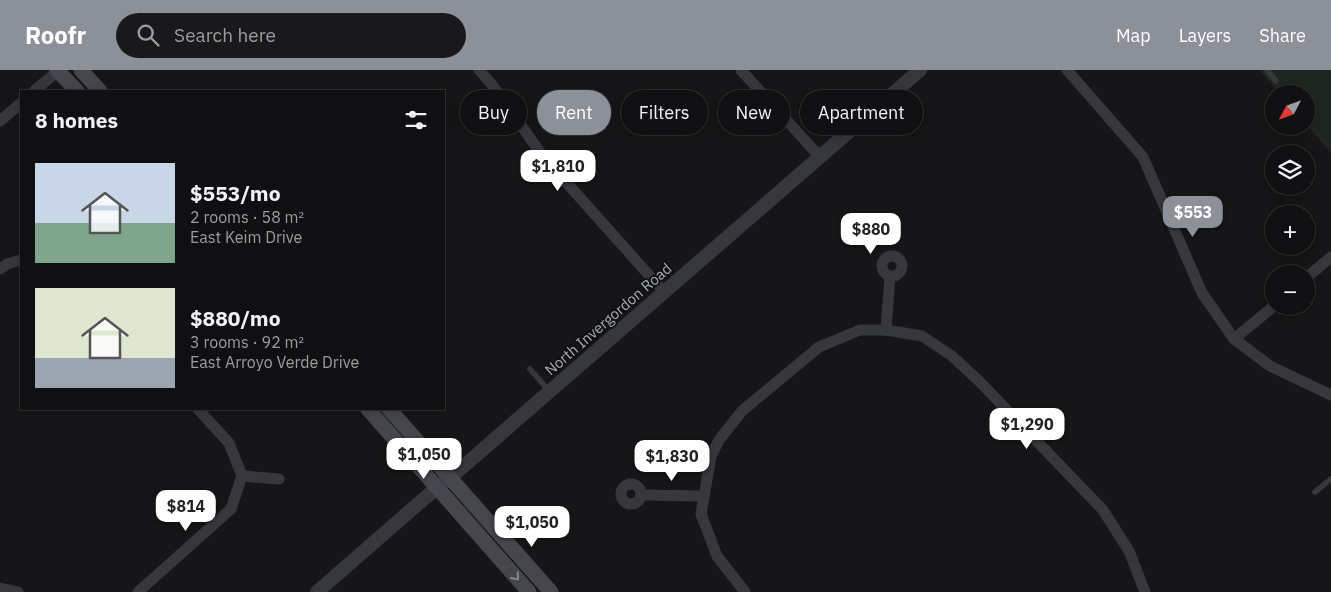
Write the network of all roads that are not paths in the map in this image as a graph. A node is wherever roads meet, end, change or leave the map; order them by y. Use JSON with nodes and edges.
{"nodes":[{"id":1,"x":58,"y":70,"type":"edge"},
{"id":2,"x":81,"y":70,"type":"edge"},
{"id":3,"x":479,"y":70,"type":"edge"},
{"id":4,"x":741,"y":70,"type":"edge"},
{"id":5,"x":920,"y":70,"type":"edge"},
{"id":6,"x":1067,"y":70,"type":"edge"},
{"id":7,"x":1267,"y":70,"type":"edge"},
{"id":8,"x":1276,"y":80,"type":"dead end"},
{"id":9,"x":35,"y":90,"type":"edge"},
{"id":10,"x":76,"y":90,"type":"edge"},
{"id":11,"x":99,"y":90,"type":"edge"},
{"id":12,"x":20,"y":104,"type":"edge"},
{"id":13,"x":0,"y":121,"type":"edge"},
{"id":14,"x":820,"y":157,"type":"junction"},
{"id":15,"x":1331,"y":257,"type":"edge"},
{"id":16,"x":20,"y":260,"type":"edge"},
{"id":17,"x":0,"y":270,"type":"edge"},
{"id":18,"x":1315,"y":270,"type":"edge"},
{"id":19,"x":890,"y":276,"type":"dead end"},
{"id":20,"x":664,"y":292,"type":"junction"},
{"id":21,"x":1265,"y":313,"type":"edge"},
{"id":22,"x":886,"y":330,"type":"junction"},
{"id":23,"x":1234,"y":339,"type":"junction"},
{"id":24,"x":530,"y":369,"type":"dead end"},
{"id":25,"x":550,"y":392,"type":"junction"},
{"id":26,"x":1331,"y":395,"type":"edge"},
{"id":27,"x":199,"y":410,"type":"edge"},
{"id":28,"x":369,"y":410,"type":"edge"},
{"id":29,"x":390,"y":410,"type":"edge"},
{"id":30,"x":242,"y":476,"type":"junction"},
{"id":31,"x":451,"y":477,"type":"junction"},
{"id":32,"x":279,"y":479,"type":"dead end"},
{"id":33,"x":1331,"y":479,"type":"edge"},
{"id":34,"x":438,"y":487,"type":"junction"},
{"id":35,"x":1316,"y":492,"type":"dead end"},
{"id":36,"x":641,"y":495,"type":"dead end"},
{"id":37,"x":703,"y":496,"type":"junction"},
{"id":38,"x":0,"y":588,"type":"edge"},
{"id":39,"x":18,"y":592,"type":"edge"},
{"id":40,"x":138,"y":592,"type":"edge"},
{"id":41,"x":317,"y":592,"type":"edge"},
{"id":42,"x":530,"y":592,"type":"edge"},
{"id":43,"x":551,"y":592,"type":"edge"},
{"id":44,"x":745,"y":592,"type":"edge"},
{"id":45,"x":1145,"y":592,"type":"edge"}],
"edges":[{"from":1,"to":9,"type":"street"},
{"from":1,"to":10,"type":"main road"},
{"from":2,"to":11,"type":"main road"},
{"from":3,"to":20,"type":"street"},
{"from":4,"to":14,"type":"street"},
{"from":5,"to":14,"type":"street","name":"North Invergordon Road"},
{"from":6,"to":23,"type":"street"},
{"from":7,"to":8,"type":"lane"},
{"from":12,"to":13,"type":"street"},
{"from":14,"to":20,"type":"street","name":"North Invergordon Road"},
{"from":15,"to":18,"type":"street"},
{"from":16,"to":17,"type":"street"},
{"from":19,"to":22,"type":"street"},
{"from":20,"to":25,"type":"street","name":"North Invergordon Road"},
{"from":21,"to":23,"type":"street"},
{"from":22,"to":37,"type":"street"},
{"from":22,"to":45,"type":"street"},
{"from":23,"to":26,"type":"street"},
{"from":24,"to":25,"type":"lane"},
{"from":25,"to":31,"type":"street","name":"North Invergordon Road"},
{"from":27,"to":30,"type":"street"},
{"from":28,"to":34,"type":"main road"},
{"from":29,"to":31,"type":"main road"},
{"from":30,"to":32,"type":"street"},
{"from":30,"to":40,"type":"street"},
{"from":31,"to":34,"type":"street","name":"North Invergordon Road"},
{"from":31,"to":43,"type":"main road"},
{"from":33,"to":35,"type":"lane"},
{"from":34,"to":41,"type":"street","name":"North Invergordon Road"},
{"from":34,"to":42,"type":"main road","one_way":true},
{"from":36,"to":37,"type":"street"},
{"from":37,"to":44,"type":"street"},
{"from":38,"to":39,"type":"street"}]}
